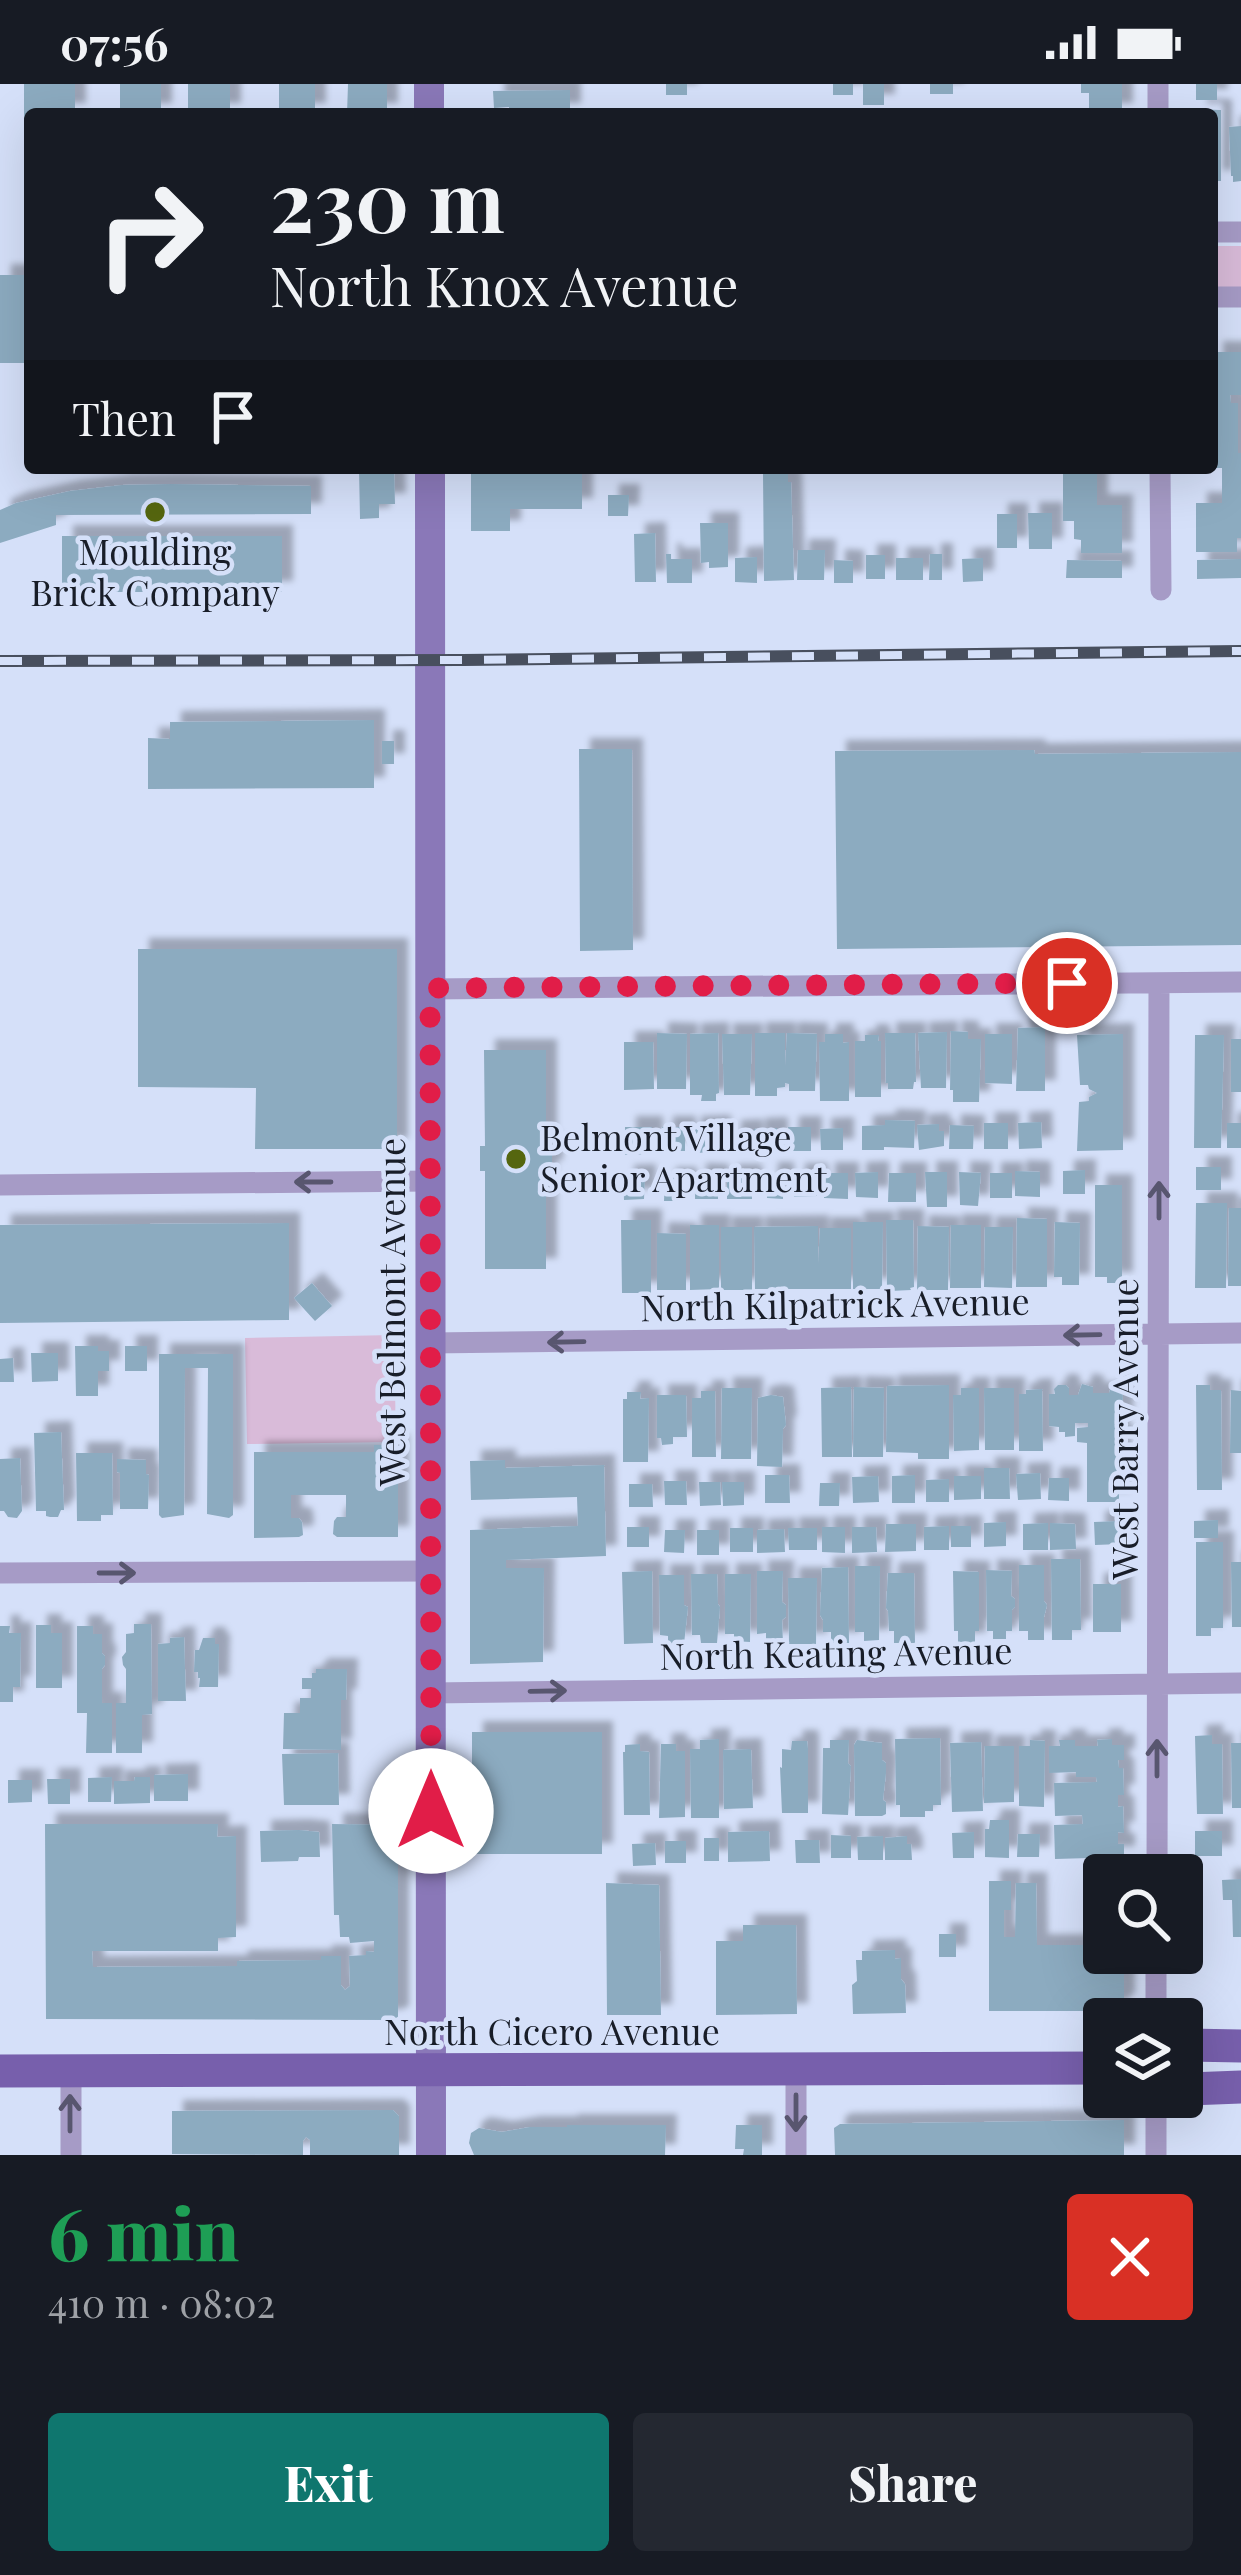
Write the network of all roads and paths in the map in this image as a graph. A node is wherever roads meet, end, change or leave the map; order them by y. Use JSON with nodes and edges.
{"nodes":[{"id":1,"x":430,"y":474,"type":"edge"},
{"id":2,"x":1160,"y":474,"type":"edge"},
{"id":3,"x":1161,"y":590,"type":"dead end"},
{"id":4,"x":1241,"y":982,"type":"edge"},
{"id":5,"x":1159,"y":983,"type":"junction"},
{"id":6,"x":430,"y":988,"type":"junction"},
{"id":7,"x":430,"y":1181,"type":"junction"},
{"id":8,"x":0,"y":1185,"type":"edge"},
{"id":9,"x":1241,"y":1333,"type":"edge"},
{"id":10,"x":1159,"y":1334,"type":"junction"},
{"id":11,"x":431,"y":1343,"type":"junction"},
{"id":12,"x":431,"y":1571,"type":"junction"},
{"id":13,"x":0,"y":1574,"type":"edge"},
{"id":14,"x":1241,"y":1682,"type":"edge"},
{"id":15,"x":1157,"y":1684,"type":"junction"},
{"id":16,"x":431,"y":1693,"type":"junction"},
{"id":17,"x":1156,"y":1854,"type":"edge"},
{"id":18,"x":1203,"y":2045,"type":"edge"},
{"id":19,"x":1241,"y":2046,"type":"edge"},
{"id":20,"x":1083,"y":2068,"type":"edge"},
{"id":21,"x":0,"y":2071,"type":"edge"},
{"id":22,"x":70,"y":2071,"type":"junction"},
{"id":23,"x":430,"y":2071,"type":"junction"},
{"id":24,"x":796,"y":2071,"type":"junction"},
{"id":25,"x":1241,"y":2087,"type":"edge"},
{"id":26,"x":1203,"y":2088,"type":"edge"},
{"id":27,"x":1156,"y":2118,"type":"edge"},
{"id":28,"x":70,"y":2155,"type":"edge"},
{"id":29,"x":431,"y":2155,"type":"edge"},
{"id":30,"x":796,"y":2155,"type":"edge"},
{"id":31,"x":1156,"y":2155,"type":"edge"}],
"edges":[{"from":1,"to":6,"type":"main road","name":"West Belmont Avenue"},
{"from":2,"to":3,"type":"street"},
{"from":4,"to":5,"type":"street"},
{"from":5,"to":6,"type":"street"},
{"from":10,"to":5,"type":"street","name":"West Barry Avenue","one_way":true},
{"from":6,"to":7,"type":"main road","name":"West Belmont Avenue"},
{"from":7,"to":8,"type":"street","one_way":true},
{"from":7,"to":11,"type":"main road","name":"West Belmont Avenue"},
{"from":9,"to":10,"type":"street","name":"North Kilpatrick Avenue"},
{"from":10,"to":11,"type":"street","name":"North Kilpatrick Avenue","one_way":true},
{"from":10,"to":15,"type":"street","name":"West Barry Avenue"},
{"from":11,"to":12,"type":"main road","name":"West Belmont Avenue"},
{"from":13,"to":12,"type":"street","one_way":true},
{"from":12,"to":16,"type":"main road","name":"West Belmont Avenue"},
{"from":14,"to":15,"type":"street","name":"North Keating Avenue"},
{"from":16,"to":15,"type":"street","name":"North Keating Avenue","one_way":true},
{"from":17,"to":15,"type":"street","name":"West Barry Avenue","one_way":true},
{"from":16,"to":23,"type":"main road","name":"West Belmont Avenue"},
{"from":18,"to":19,"type":"main road"},
{"from":20,"to":24,"type":"main road","name":"North Cicero Avenue"},
{"from":21,"to":22,"type":"main road","name":"North Cicero Avenue"},
{"from":22,"to":23,"type":"main road","name":"North Cicero Avenue"},
{"from":28,"to":22,"type":"street","one_way":true},
{"from":23,"to":24,"type":"main road","name":"North Cicero Avenue"},
{"from":23,"to":29,"type":"main road","name":"West Belmont Avenue"},
{"from":24,"to":30,"type":"street","one_way":true},
{"from":25,"to":26,"type":"main road"},
{"from":27,"to":31,"type":"street"}]}
